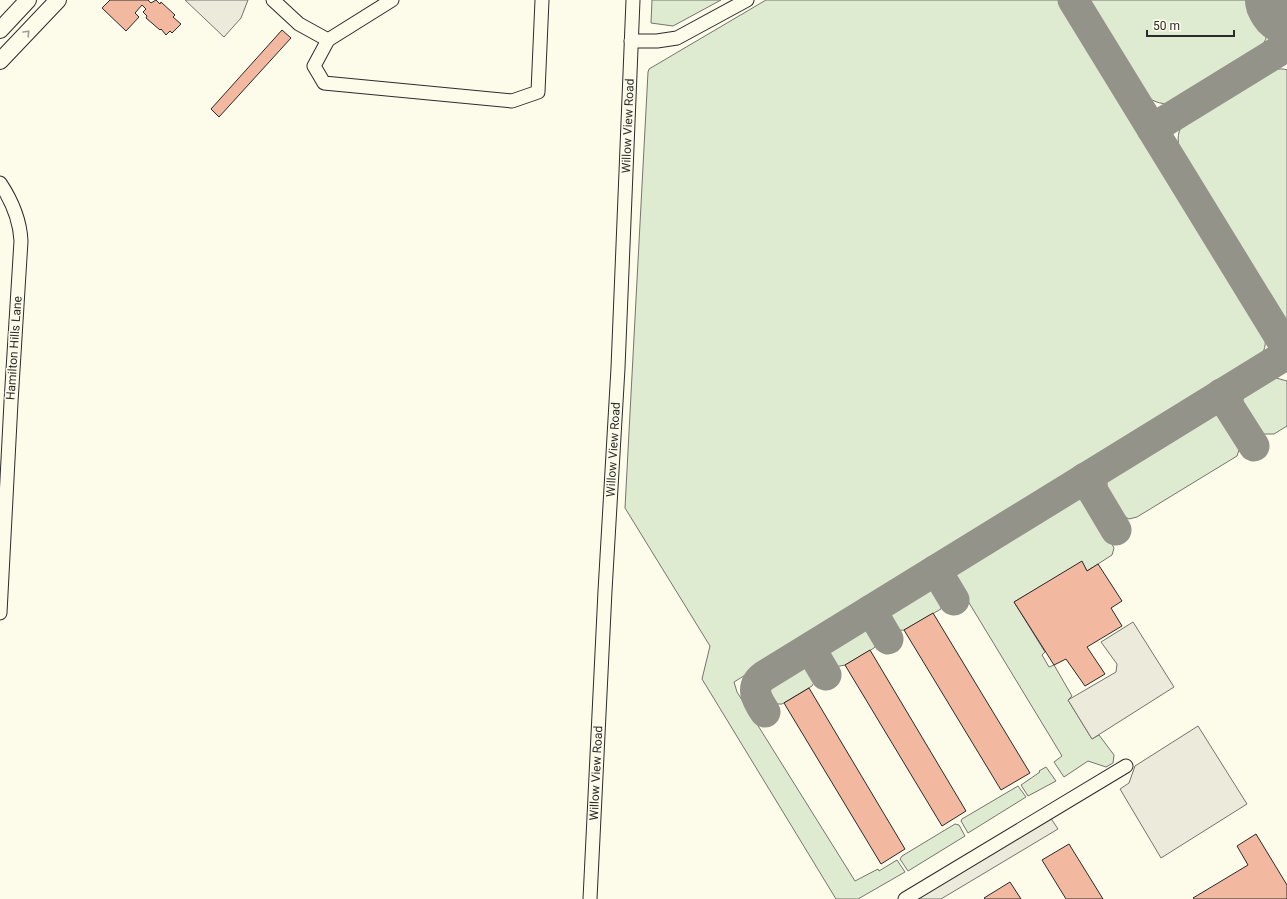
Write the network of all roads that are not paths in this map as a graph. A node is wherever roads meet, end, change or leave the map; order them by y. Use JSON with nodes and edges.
{"nodes":[{"id":1,"x":28,"y":0,"type":"edge"},
{"id":2,"x":58,"y":0,"type":"edge"},
{"id":3,"x":273,"y":0,"type":"edge"},
{"id":4,"x":392,"y":0,"type":"edge"},
{"id":5,"x":542,"y":0,"type":"edge"},
{"id":6,"x":633,"y":0,"type":"edge"},
{"id":7,"x":747,"y":0,"type":"edge"},
{"id":8,"x":0,"y":30,"type":"edge"},
{"id":9,"x":328,"y":40,"type":"junction"},
{"id":10,"x":631,"y":41,"type":"junction"},
{"id":11,"x":0,"y":62,"type":"edge"},
{"id":12,"x":0,"y":183,"type":"edge"},
{"id":13,"x":0,"y":613,"type":"edge"},
{"id":14,"x":1126,"y":766,"type":"dead end"},
{"id":15,"x":590,"y":899,"type":"edge"},
{"id":16,"x":905,"y":899,"type":"edge"}],
"edges":[{"from":1,"to":8,"type":"main road"},
{"from":11,"to":2,"type":"main road","one_way":true},
{"from":3,"to":9,"type":"street"},
{"from":4,"to":9,"type":"street"},
{"from":5,"to":9,"type":"street"},
{"from":6,"to":10,"type":"street","name":"Willow View Road"},
{"from":7,"to":10,"type":"street"},
{"from":10,"to":15,"type":"street","name":"Willow View Road"},
{"from":12,"to":13,"type":"street","name":"Hamilton Hills Lane"},
{"from":14,"to":16,"type":"street"}]}
